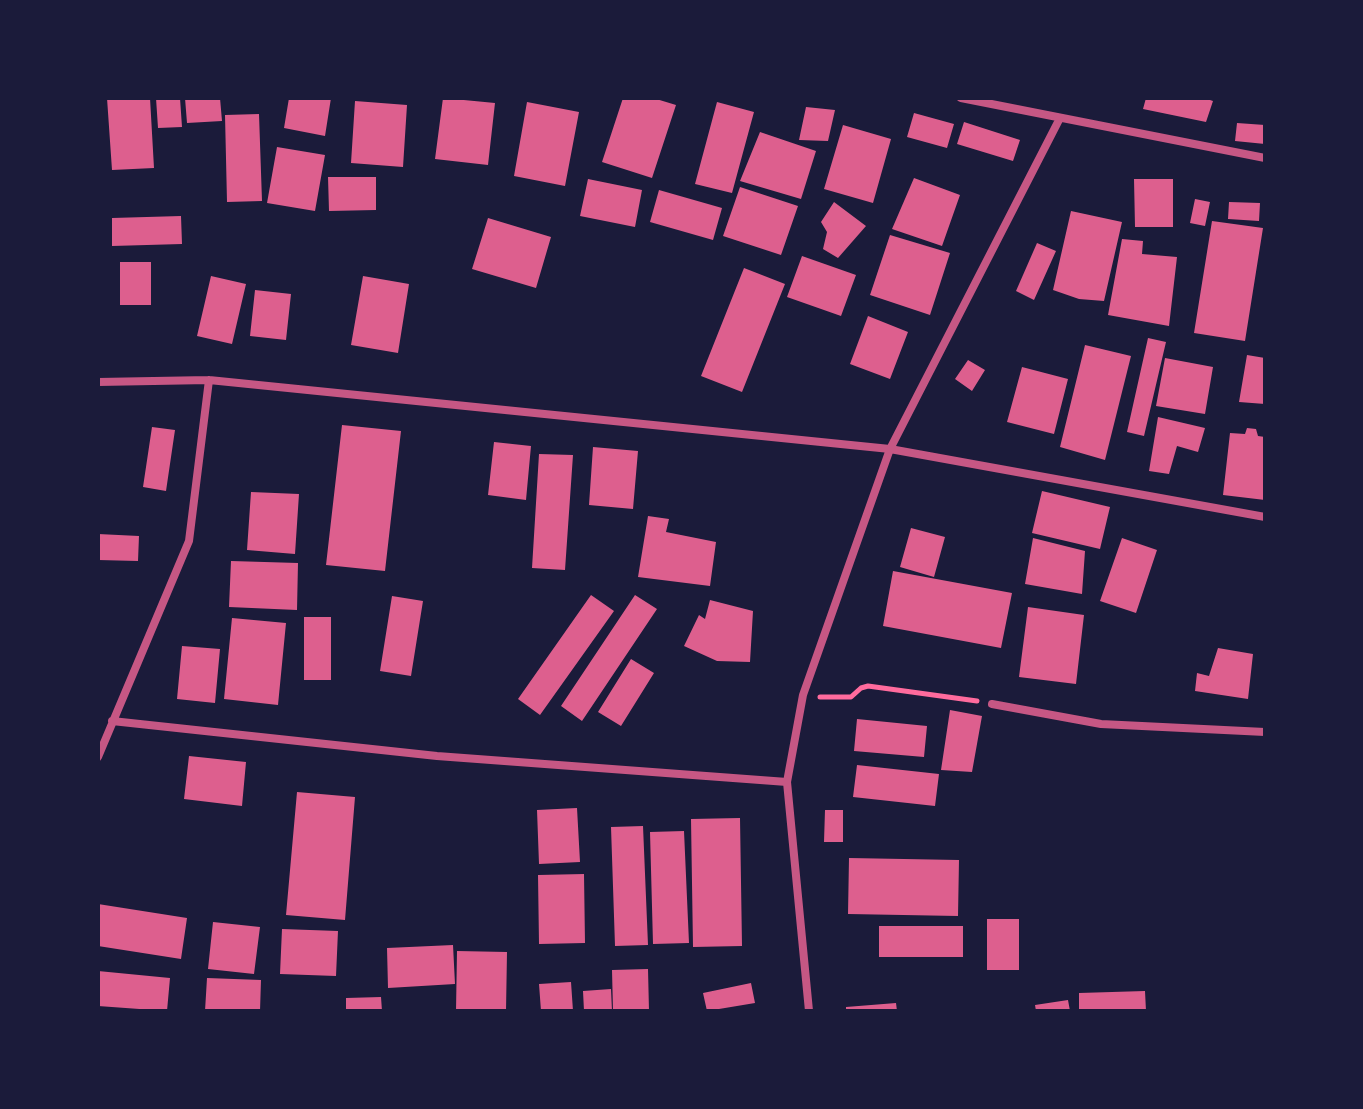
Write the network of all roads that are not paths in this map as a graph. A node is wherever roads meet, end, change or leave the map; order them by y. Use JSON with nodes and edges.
{"nodes":[{"id":1,"x":961,"y":98,"type":"edge"},
{"id":2,"x":1060,"y":118,"type":"junction"},
{"id":3,"x":1265,"y":158,"type":"edge"},
{"id":4,"x":209,"y":380,"type":"junction"},
{"id":5,"x":98,"y":382,"type":"edge"},
{"id":6,"x":890,"y":449,"type":"junction"},
{"id":7,"x":1265,"y":517,"type":"edge"},
{"id":8,"x":992,"y":704,"type":"road end"},
{"id":9,"x":112,"y":721,"type":"junction"},
{"id":10,"x":1265,"y":732,"type":"edge"},
{"id":11,"x":98,"y":757,"type":"edge"},
{"id":12,"x":787,"y":782,"type":"junction"},
{"id":13,"x":809,"y":1011,"type":"edge"}],
"edges":[{"from":1,"to":2,"type":"street"},
{"from":2,"to":3,"type":"street"},
{"from":2,"to":6,"type":"street"},
{"from":4,"to":5,"type":"street"},
{"from":4,"to":6,"type":"street"},
{"from":4,"to":9,"type":"street"},
{"from":6,"to":7,"type":"street"},
{"from":6,"to":12,"type":"street"},
{"from":8,"to":10,"type":"street"},
{"from":9,"to":11,"type":"street"},
{"from":9,"to":12,"type":"street"},
{"from":12,"to":13,"type":"street"}]}
